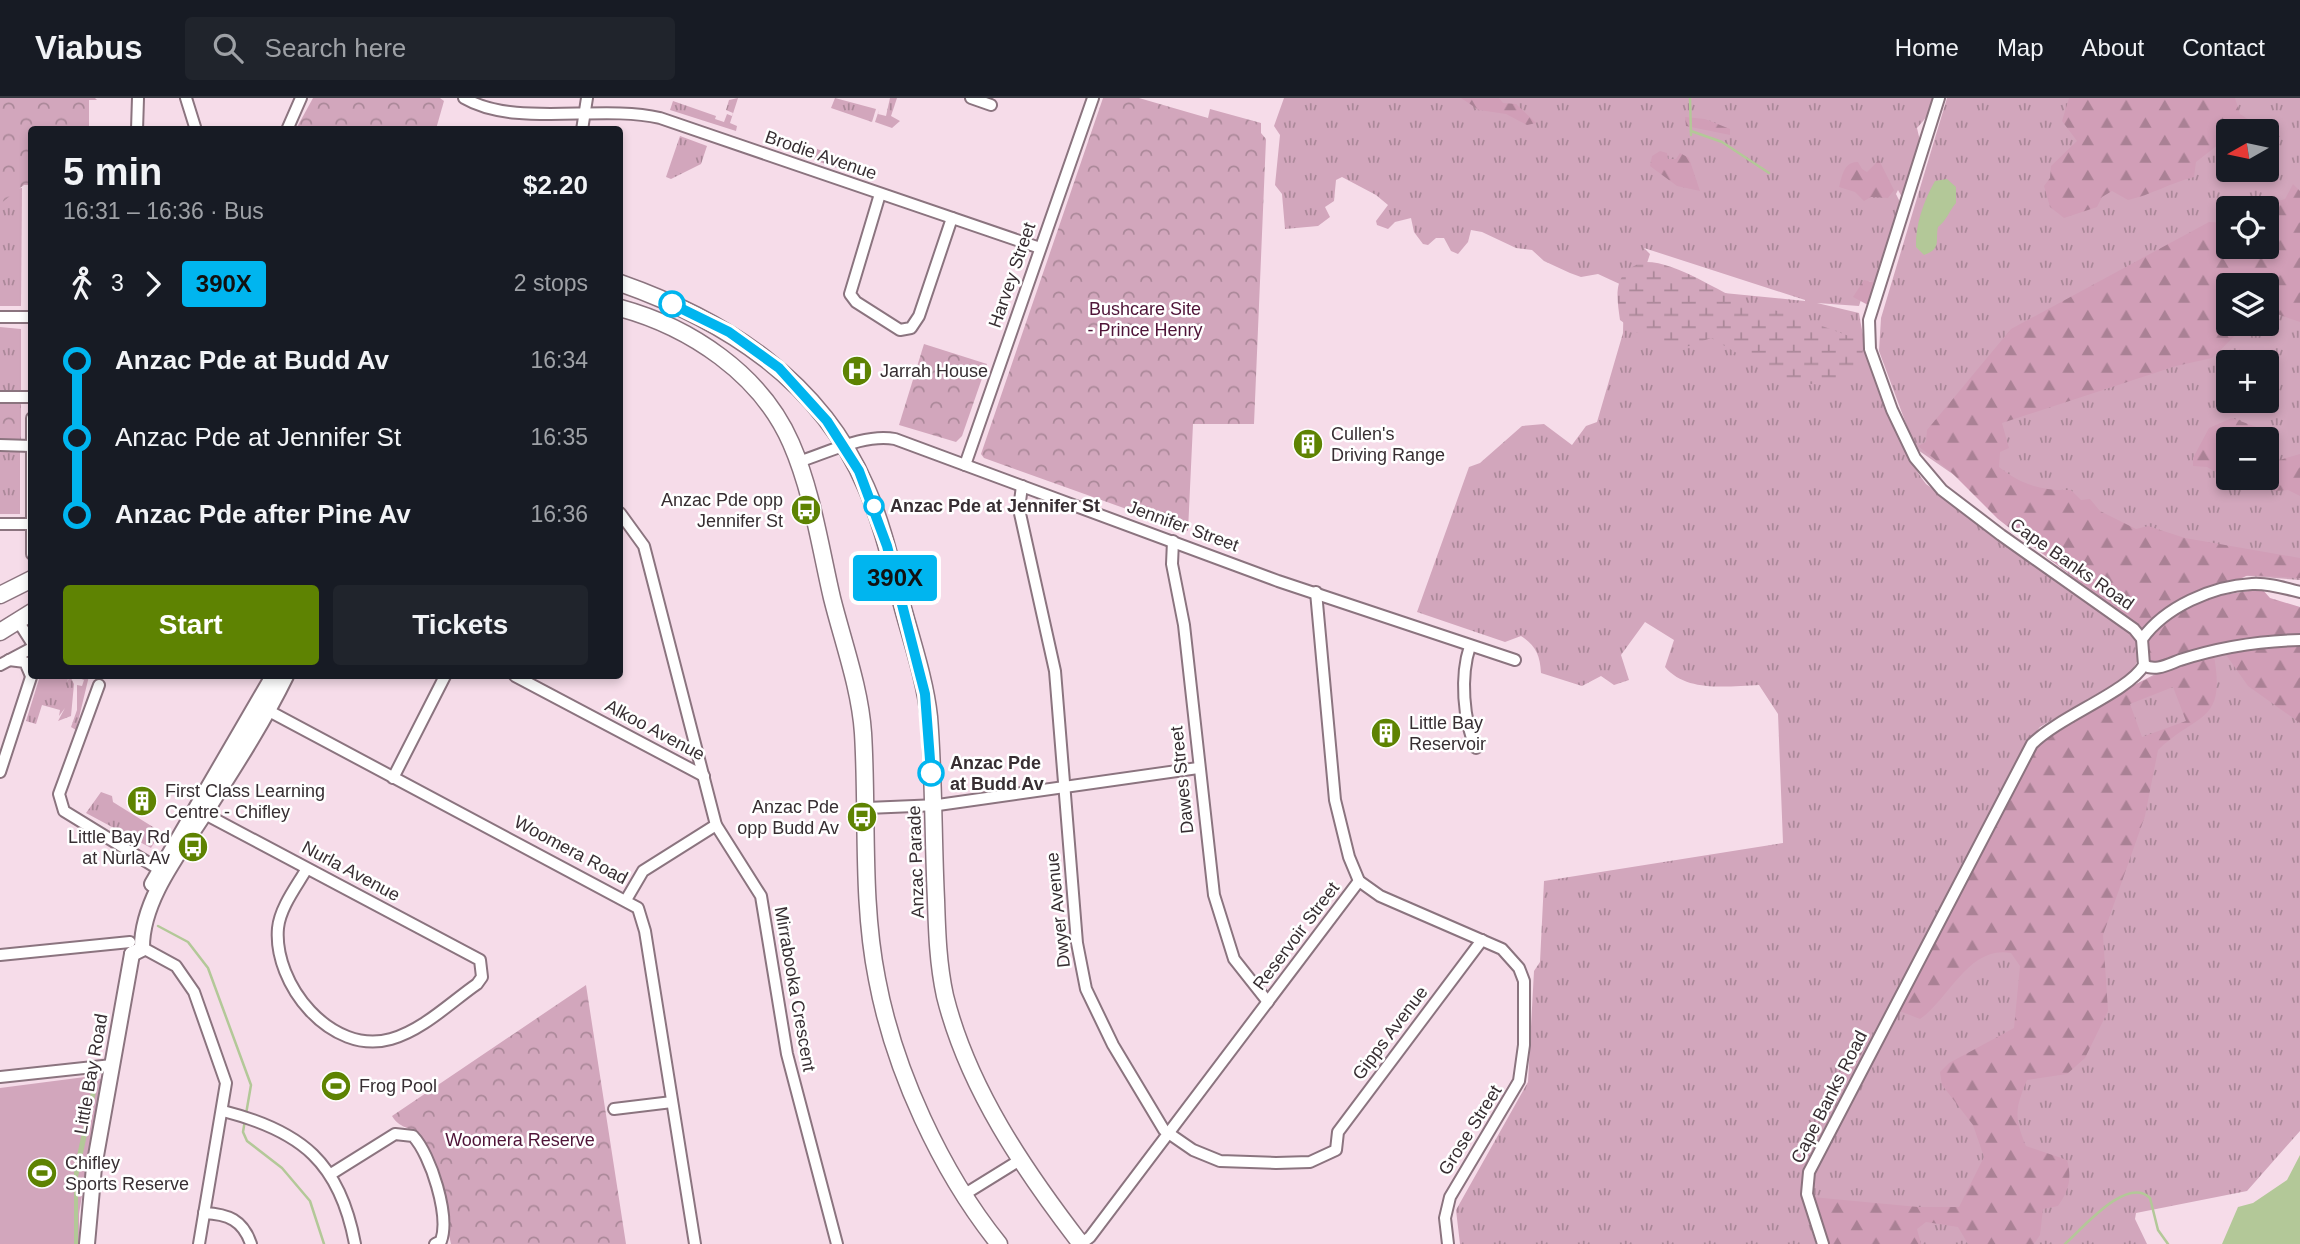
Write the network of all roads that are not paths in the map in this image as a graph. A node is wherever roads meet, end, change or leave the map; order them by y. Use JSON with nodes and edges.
{"nodes":[{"id":1,"x":138,"y":98,"type":"edge"},
{"id":2,"x":186,"y":98,"type":"edge"},
{"id":3,"x":301,"y":98,"type":"edge"},
{"id":4,"x":464,"y":98,"type":"edge"},
{"id":5,"x":587,"y":98,"type":"edge"},
{"id":6,"x":971,"y":98,"type":"edge"},
{"id":7,"x":1093,"y":98,"type":"edge"},
{"id":8,"x":1939,"y":98,"type":"edge"},
{"id":9,"x":991,"y":105,"type":"dead end"},
{"id":10,"x":586,"y":112,"type":"junction"},
{"id":11,"x":137,"y":126,"type":"edge"},
{"id":12,"x":195,"y":126,"type":"edge"},
{"id":13,"x":289,"y":126,"type":"edge"},
{"id":14,"x":583,"y":126,"type":"edge"},
{"id":15,"x":880,"y":194,"type":"junction"},
{"id":16,"x":952,"y":218,"type":"junction"},
{"id":17,"x":1040,"y":248,"type":"junction"},
{"id":18,"x":623,"y":284,"type":"edge"},
{"id":19,"x":623,"y":309,"type":"edge"},
{"id":20,"x":0,"y":317,"type":"edge"},
{"id":21,"x":28,"y":317,"type":"edge"},
{"id":22,"x":0,"y":397,"type":"edge"},
{"id":23,"x":28,"y":397,"type":"edge"},
{"id":24,"x":0,"y":446,"type":"edge"},
{"id":25,"x":28,"y":446,"type":"edge"},
{"id":26,"x":845,"y":447,"type":"junction"},
{"id":27,"x":799,"y":462,"type":"junction"},
{"id":28,"x":965,"y":465,"type":"junction"},
{"id":29,"x":1022,"y":486,"type":"junction"},
{"id":30,"x":623,"y":517,"type":"edge"},
{"id":31,"x":0,"y":524,"type":"edge"},
{"id":32,"x":28,"y":524,"type":"edge"},
{"id":33,"x":1173,"y":541,"type":"junction"},
{"id":34,"x":28,"y":581,"type":"edge"},
{"id":35,"x":1316,"y":592,"type":"junction"},
{"id":36,"x":2300,"y":592,"type":"edge"},
{"id":37,"x":0,"y":595,"type":"edge"},
{"id":38,"x":25,"y":617,"type":"edge"},
{"id":39,"x":0,"y":632,"type":"edge"},
{"id":40,"x":2142,"y":639,"type":"junction"},
{"id":41,"x":2300,"y":640,"type":"edge"},
{"id":42,"x":1470,"y":646,"type":"junction"},
{"id":43,"x":28,"y":647,"type":"edge"},
{"id":44,"x":1515,"y":660,"type":"dead end"},
{"id":45,"x":4,"y":662,"type":"edge"},
{"id":46,"x":2144,"y":665,"type":"junction"},
{"id":47,"x":28,"y":668,"type":"edge"},
{"id":48,"x":30,"y":679,"type":"edge"},
{"id":49,"x":271,"y":679,"type":"edge"},
{"id":50,"x":284,"y":679,"type":"edge"},
{"id":51,"x":443,"y":679,"type":"edge"},
{"id":52,"x":521,"y":679,"type":"edge"},
{"id":53,"x":99,"y":685,"type":"dead end"},
{"id":54,"x":263,"y":708,"type":"junction"},
{"id":55,"x":1476,"y":748,"type":"dead end"},
{"id":56,"x":1198,"y":768,"type":"junction"},
{"id":57,"x":0,"y":772,"type":"edge"},
{"id":58,"x":704,"y":776,"type":"junction"},
{"id":59,"x":393,"y":778,"type":"junction"},
{"id":60,"x":1066,"y":787,"type":"junction"},
{"id":61,"x":933,"y":806,"type":"junction"},
{"id":62,"x":867,"y":808,"type":"junction"},
{"id":63,"x":200,"y":811,"type":"junction"},
{"id":64,"x":716,"y":825,"type":"junction"},
{"id":65,"x":306,"y":870,"type":"junction"},
{"id":66,"x":163,"y":872,"type":"junction"},
{"id":67,"x":1359,"y":881,"type":"junction"},
{"id":68,"x":626,"y":900,"type":"junction"},
{"id":69,"x":1482,"y":940,"type":"junction"},
{"id":70,"x":134,"y":946,"type":"junction"},
{"id":71,"x":0,"y":955,"type":"edge"},
{"id":72,"x":0,"y":961,"type":"edge"},
{"id":73,"x":1268,"y":1002,"type":"junction"},
{"id":74,"x":112,"y":1065,"type":"junction"},
{"id":75,"x":0,"y":1077,"type":"edge"},
{"id":76,"x":672,"y":1102,"type":"junction"},
{"id":77,"x":614,"y":1109,"type":"dead end"},
{"id":78,"x":223,"y":1111,"type":"junction"},
{"id":79,"x":1169,"y":1134,"type":"junction"},
{"id":80,"x":1336,"y":1150,"type":"joint"},
{"id":81,"x":1020,"y":1160,"type":"junction"},
{"id":82,"x":331,"y":1174,"type":"junction"},
{"id":83,"x":965,"y":1194,"type":"junction"},
{"id":84,"x":204,"y":1213,"type":"junction"},
{"id":85,"x":87,"y":1244,"type":"edge"},
{"id":86,"x":199,"y":1244,"type":"edge"},
{"id":87,"x":251,"y":1244,"type":"edge"},
{"id":88,"x":355,"y":1244,"type":"edge"},
{"id":89,"x":435,"y":1244,"type":"edge"},
{"id":90,"x":695,"y":1244,"type":"edge"},
{"id":91,"x":837,"y":1244,"type":"edge"},
{"id":92,"x":999,"y":1244,"type":"edge"},
{"id":93,"x":1081,"y":1244,"type":"edge"},
{"id":94,"x":1448,"y":1244,"type":"edge"},
{"id":95,"x":1823,"y":1244,"type":"edge"}],
"edges":[{"from":1,"to":11,"type":"street"},
{"from":2,"to":12,"type":"street"},
{"from":3,"to":13,"type":"street"},
{"from":4,"to":10,"type":"street","name":"Brodie Avenue"},
{"from":5,"to":10,"type":"street"},
{"from":6,"to":9,"type":"street"},
{"from":7,"to":17,"type":"street","name":"Harvey Street"},
{"from":8,"to":40,"type":"street","name":"Cape Banks Road"},
{"from":10,"to":14,"type":"street"},
{"from":10,"to":15,"type":"street","name":"Brodie Avenue"},
{"from":15,"to":16,"type":"street","name":"Brodie Avenue"},
{"from":15,"to":16,"type":"street"},
{"from":16,"to":17,"type":"street","name":"Brodie Avenue"},
{"from":17,"to":28,"type":"street","name":"Harvey Street"},
{"from":18,"to":26,"type":"main road","name":"Anzac Parade"},
{"from":19,"to":27,"type":"main road"},
{"from":20,"to":21,"type":"street"},
{"from":22,"to":23,"type":"street"},
{"from":24,"to":25,"type":"street"},
{"from":26,"to":27,"type":"street","name":"Jennifer Street"},
{"from":26,"to":28,"type":"street","name":"Jennifer Street"},
{"from":26,"to":61,"type":"main road","name":"Anzac Parade"},
{"from":27,"to":62,"type":"main road"},
{"from":28,"to":29,"type":"street","name":"Jennifer Street"},
{"from":29,"to":33,"type":"street","name":"Jennifer Street"},
{"from":29,"to":60,"type":"street","name":"Dwyer Avenue"},
{"from":30,"to":58,"type":"street","name":"Mirrabooka Crescent"},
{"from":31,"to":32,"type":"street"},
{"from":33,"to":35,"type":"street","name":"Jennifer Street"},
{"from":33,"to":56,"type":"street","name":"Dawes Street"},
{"from":34,"to":37,"type":"main road"},
{"from":35,"to":42,"type":"street","name":"Jennifer Street"},
{"from":35,"to":67,"type":"street","name":"Reservoir Street"},
{"from":36,"to":40,"type":"street"},
{"from":38,"to":39,"type":"main road"},
{"from":40,"to":46,"type":"street"},
{"from":41,"to":46,"type":"street"},
{"from":42,"to":44,"type":"street","name":"Jennifer Street"},
{"from":42,"to":55,"type":"street"},
{"from":43,"to":45,"type":"street"},
{"from":45,"to":47,"type":"street"},
{"from":46,"to":95,"type":"street","name":"Cape Banks Road"},
{"from":48,"to":57,"type":"street"},
{"from":49,"to":54,"type":"street","name":"Little Bay Road"},
{"from":50,"to":54,"type":"street","name":"Little Bay Road"},
{"from":51,"to":59,"type":"street"},
{"from":52,"to":58,"type":"street","name":"Alkoo Avenue"},
{"from":53,"to":66,"type":"street"},
{"from":54,"to":59,"type":"street","name":"Woomera Road"},
{"from":54,"to":63,"type":"street","name":"Little Bay Road"},
{"from":56,"to":60,"type":"street"},
{"from":56,"to":73,"type":"street","name":"Dawes Street"},
{"from":58,"to":64,"type":"street","name":"Mirrabooka Crescent"},
{"from":59,"to":68,"type":"street","name":"Woomera Road"},
{"from":60,"to":61,"type":"street"},
{"from":60,"to":79,"type":"street","name":"Dwyer Avenue"},
{"from":61,"to":62,"type":"street"},
{"from":61,"to":81,"type":"main road","name":"Anzac Parade"},
{"from":62,"to":83,"type":"main road"},
{"from":63,"to":65,"type":"street","name":"Nurla Avenue"},
{"from":63,"to":66,"type":"street","name":"Little Bay Road"},
{"from":64,"to":68,"type":"street"},
{"from":64,"to":91,"type":"street","name":"Mirrabooka Crescent"},
{"from":65,"to":65,"type":"street","name":"Nurla Avenue"},
{"from":66,"to":70,"type":"street","name":"Little Bay Road"},
{"from":67,"to":69,"type":"street","name":"Grose Street"},
{"from":67,"to":73,"type":"street","name":"Reservoir Street"},
{"from":68,"to":76,"type":"street","name":"Woomera Road"},
{"from":69,"to":80,"type":"street","name":"Gipps Avenue"},
{"from":69,"to":94,"type":"street","name":"Grose Street"},
{"from":70,"to":71,"type":"street"},
{"from":70,"to":72,"type":"street"},
{"from":70,"to":74,"type":"street","name":"Little Bay Road"},
{"from":70,"to":78,"type":"street"},
{"from":73,"to":79,"type":"street","name":"Reservoir Street"},
{"from":74,"to":75,"type":"street"},
{"from":74,"to":85,"type":"street","name":"Little Bay Road"},
{"from":76,"to":77,"type":"street"},
{"from":76,"to":90,"type":"street","name":"Woomera Road"},
{"from":78,"to":82,"type":"street"},
{"from":78,"to":84,"type":"street"},
{"from":79,"to":80,"type":"street","name":"Dwyer Avenue"},
{"from":79,"to":93,"type":"street","name":"Reservoir Street"},
{"from":81,"to":83,"type":"street"},
{"from":81,"to":93,"type":"main road","name":"Anzac Parade"},
{"from":82,"to":88,"type":"street"},
{"from":82,"to":89,"type":"street"},
{"from":83,"to":92,"type":"main road"},
{"from":84,"to":86,"type":"street"},
{"from":84,"to":87,"type":"street"}]}
